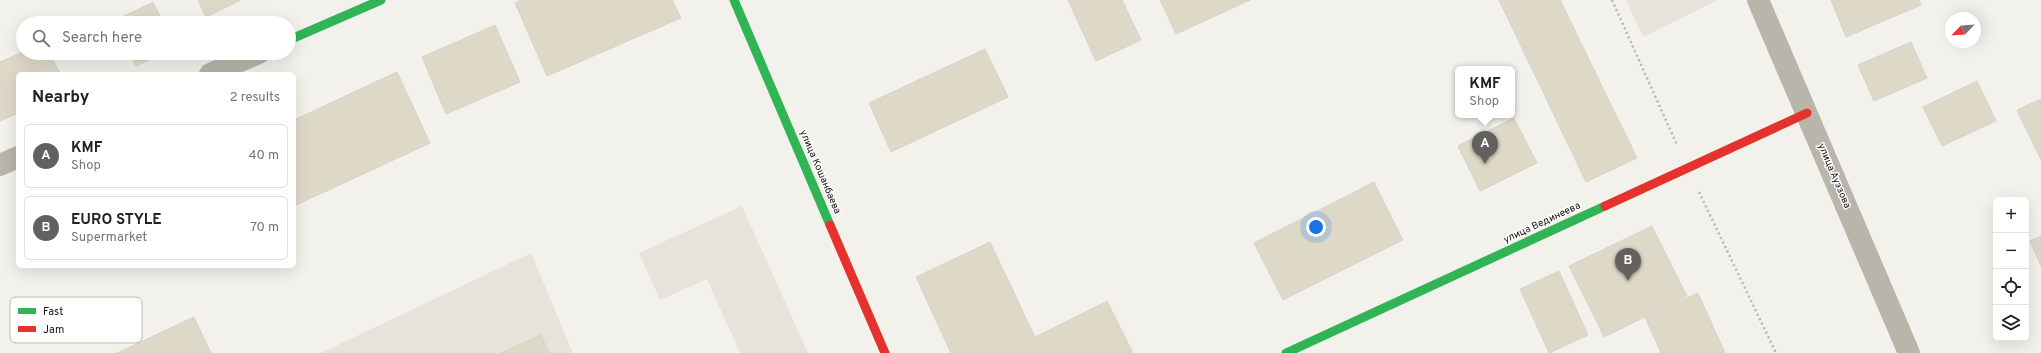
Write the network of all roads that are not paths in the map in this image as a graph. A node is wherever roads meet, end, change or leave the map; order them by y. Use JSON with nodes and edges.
{"nodes":[{"id":1,"x":381,"y":0,"type":"edge"},
{"id":2,"x":734,"y":0,"type":"edge"},
{"id":3,"x":1758,"y":0,"type":"edge"},
{"id":4,"x":296,"y":37,"type":"edge"},
{"id":5,"x":243,"y":60,"type":"edge"},
{"id":6,"x":215,"y":72,"type":"edge"},
{"id":7,"x":1807,"y":113,"type":"junction"},
{"id":8,"x":16,"y":158,"type":"edge"},
{"id":9,"x":0,"y":165,"type":"edge"},
{"id":10,"x":885,"y":353,"type":"edge"},
{"id":11,"x":1286,"y":353,"type":"edge"},
{"id":12,"x":1910,"y":353,"type":"edge"}],
"edges":[{"from":1,"to":4,"type":"street"},
{"from":2,"to":10,"type":"street","name":"улица Кошанбаева"},
{"from":3,"to":7,"type":"street","name":"улица Ауэзова"},
{"from":5,"to":6,"type":"street"},
{"from":7,"to":11,"type":"street","name":"улица Вединеева"},
{"from":7,"to":12,"type":"street","name":"улица Ауэзова"},
{"from":8,"to":9,"type":"street"}]}
